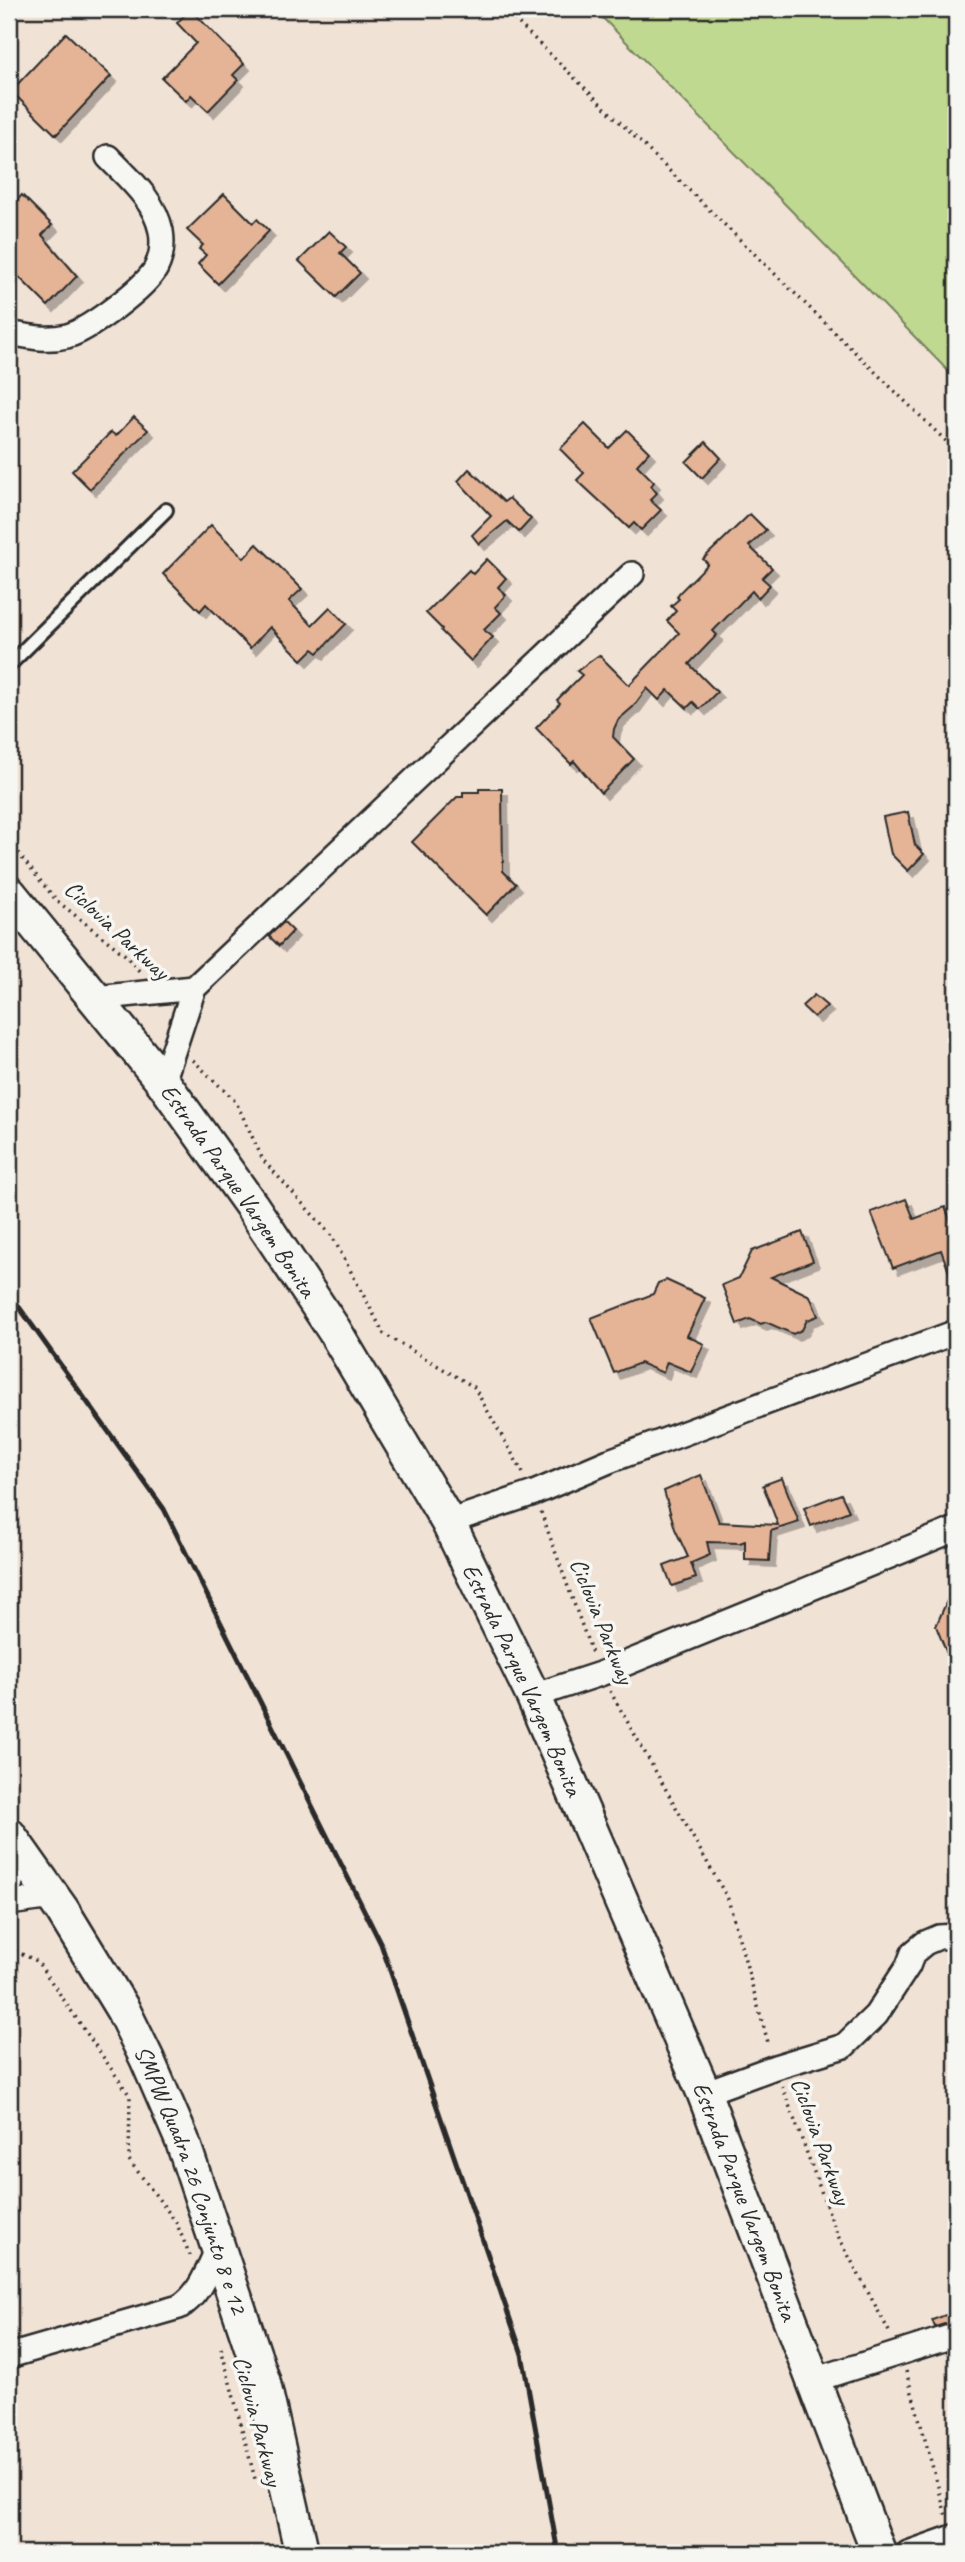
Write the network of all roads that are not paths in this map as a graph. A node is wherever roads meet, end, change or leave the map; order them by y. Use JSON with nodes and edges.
{"nodes":[{"id":1,"x":108,"y":158,"type":"dead end"},
{"id":2,"x":9,"y":333,"type":"edge"},
{"id":3,"x":166,"y":510,"type":"dead end"},
{"id":4,"x":632,"y":574,"type":"dead end"},
{"id":5,"x":9,"y":665,"type":"edge"},
{"id":6,"x":9,"y":893,"type":"edge"},
{"id":7,"x":194,"y":988,"type":"junction"},
{"id":8,"x":94,"y":998,"type":"junction"},
{"id":9,"x":163,"y":1082,"type":"junction"},
{"id":10,"x":956,"y":1332,"type":"edge"},
{"id":11,"x":448,"y":1522,"type":"junction"},
{"id":12,"x":956,"y":1529,"type":"edge"},
{"id":13,"x":533,"y":1696,"type":"junction"},
{"id":14,"x":15,"y":1842,"type":"edge"},
{"id":15,"x":9,"y":1889,"type":"edge"},
{"id":16,"x":53,"y":1897,"type":"junction"},
{"id":17,"x":9,"y":1903,"type":"edge"},
{"id":18,"x":956,"y":1936,"type":"edge"},
{"id":19,"x":704,"y":2093,"type":"junction"},
{"id":20,"x":218,"y":2248,"type":"junction"},
{"id":21,"x":956,"y":2335,"type":"edge"},
{"id":22,"x":9,"y":2356,"type":"edge"},
{"id":23,"x":814,"y":2380,"type":"junction"},
{"id":24,"x":954,"y":2536,"type":"edge"},
{"id":25,"x":302,"y":2553,"type":"edge"},
{"id":26,"x":879,"y":2553,"type":"edge"},
{"id":27,"x":908,"y":2553,"type":"edge"}],
"edges":[{"from":1,"to":2,"type":"street"},
{"from":3,"to":5,"type":"lane"},
{"from":4,"to":7,"type":"street"},
{"from":6,"to":8,"type":"main road","name":"Estrada Parque Vargem Bonita"},
{"from":7,"to":8,"type":"street"},
{"from":7,"to":9,"type":"street"},
{"from":8,"to":9,"type":"main road","name":"Estrada Parque Vargem Bonita"},
{"from":9,"to":11,"type":"main road","name":"Estrada Parque Vargem Bonita"},
{"from":10,"to":11,"type":"street"},
{"from":11,"to":13,"type":"main road","name":"Estrada Parque Vargem Bonita"},
{"from":12,"to":13,"type":"street"},
{"from":13,"to":19,"type":"main road","name":"Estrada Parque Vargem Bonita"},
{"from":14,"to":15,"type":"street"},
{"from":14,"to":16,"type":"main road","name":"SMPW Quadra 26 Conjunto 8 e 12"},
{"from":16,"to":17,"type":"street"},
{"from":16,"to":20,"type":"main road","name":"SMPW Quadra 26 Conjunto 8 e 12"},
{"from":18,"to":19,"type":"street"},
{"from":19,"to":23,"type":"main road","name":"Estrada Parque Vargem Bonita"},
{"from":20,"to":22,"type":"street"},
{"from":20,"to":25,"type":"main road","name":"SMPW Quadra 26 Conjunto 8 e 12"},
{"from":21,"to":23,"type":"street"},
{"from":23,"to":26,"type":"main road","name":"Estrada Parque Vargem Bonita"},
{"from":24,"to":27,"type":"street"}]}
